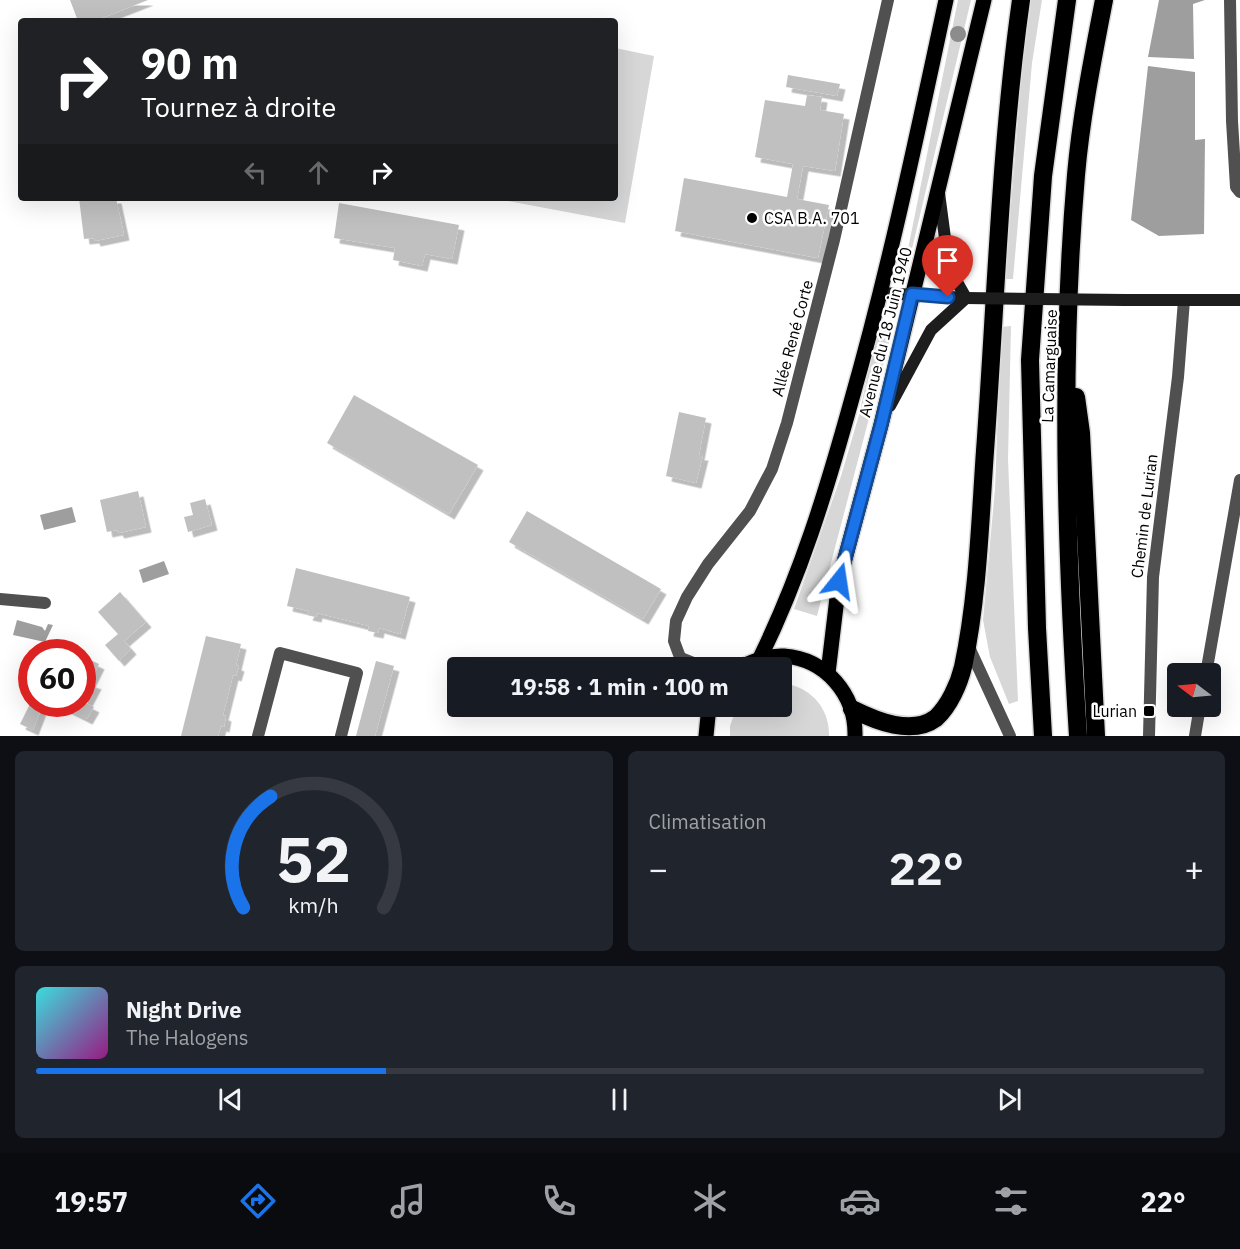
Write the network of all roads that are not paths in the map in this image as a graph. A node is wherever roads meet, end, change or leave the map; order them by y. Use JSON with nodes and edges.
{"nodes":[{"id":1,"x":888,"y":0,"type":"edge"},
{"id":2,"x":946,"y":0,"type":"edge"},
{"id":3,"x":984,"y":0,"type":"edge"},
{"id":4,"x":1021,"y":0,"type":"edge"},
{"id":5,"x":1067,"y":0,"type":"edge"},
{"id":6,"x":1104,"y":0,"type":"edge"},
{"id":7,"x":1230,"y":0,"type":"edge"},
{"id":8,"x":939,"y":188,"type":"junction"},
{"id":9,"x":1240,"y":192,"type":"edge"},
{"id":10,"x":882,"y":293,"type":"junction"},
{"id":11,"x":912,"y":294,"type":"junction"},
{"id":12,"x":966,"y":298,"type":"junction"},
{"id":13,"x":1184,"y":300,"type":"junction"},
{"id":14,"x":1240,"y":300,"type":"edge"},
{"id":15,"x":1068,"y":344,"type":"junction"},
{"id":16,"x":881,"y":425,"type":"junction"},
{"id":17,"x":1240,"y":480,"type":"edge"},
{"id":18,"x":0,"y":599,"type":"edge"},
{"id":19,"x":45,"y":603,"type":"dead end"},
{"id":20,"x":967,"y":644,"type":"junction"},
{"id":21,"x":680,"y":657,"type":"edge"},
{"id":22,"x":760,"y":657,"type":"edge"},
{"id":23,"x":772,"y":657,"type":"edge"},
{"id":24,"x":789,"y":657,"type":"edge"},
{"id":25,"x":792,"y":658,"type":"edge"},
{"id":26,"x":1208,"y":663,"type":"edge"},
{"id":27,"x":828,"y":673,"type":"junction"},
{"id":28,"x":852,"y":709,"type":"junction"},
{"id":29,"x":706,"y":717,"type":"edge"},
{"id":30,"x":1198,"y":717,"type":"edge"},
{"id":31,"x":258,"y":736,"type":"edge"},
{"id":32,"x":341,"y":736,"type":"edge"},
{"id":33,"x":706,"y":736,"type":"edge"},
{"id":34,"x":855,"y":736,"type":"edge"},
{"id":35,"x":1010,"y":736,"type":"edge"},
{"id":36,"x":1043,"y":736,"type":"edge"},
{"id":37,"x":1078,"y":736,"type":"edge"},
{"id":38,"x":1095,"y":736,"type":"edge"},
{"id":39,"x":1149,"y":736,"type":"edge"},
{"id":40,"x":1195,"y":736,"type":"edge"}],
"edges":[{"from":1,"to":21,"type":"street","name":"Allée René Corte"},
{"from":2,"to":10,"type":"main road","name":"Avenue du 18 Juin 1940"},
{"from":3,"to":8,"type":"main road","name":"Avenue du 18 Juin 1940"},
{"from":4,"to":20,"type":"highway"},
{"from":5,"to":36,"type":"highway","name":"La Camarguaise"},
{"from":6,"to":15,"type":"highway","name":"La Camarguaise"},
{"from":7,"to":9,"type":"street"},
{"from":8,"to":11,"type":"main road","name":"Avenue du 18 Juin 1940"},
{"from":8,"to":12,"type":"street"},
{"from":10,"to":11,"type":"street"},
{"from":10,"to":22,"type":"main road","name":"Avenue du 18 Juin 1940"},
{"from":11,"to":12,"type":"street"},
{"from":11,"to":16,"type":"main road","name":"Avenue du 18 Juin 1940"},
{"from":12,"to":13,"type":"street","bridge":true},
{"from":12,"to":16,"type":"street"},
{"from":13,"to":14,"type":"street"},
{"from":13,"to":39,"type":"street","name":"Chemin de Lurian"},
{"from":15,"to":37,"type":"highway","name":"La Camarguaise"},
{"from":15,"to":38,"type":"highway"},
{"from":16,"to":27,"type":"main road","name":"Avenue du 18 Juin 1940"},
{"from":17,"to":26,"type":"street"},
{"from":18,"to":19,"type":"street"},
{"from":20,"to":28,"type":"highway"},
{"from":20,"to":35,"type":"street"},
{"from":23,"to":24,"type":"main road"},
{"from":25,"to":27,"type":"main road"},
{"from":27,"to":28,"type":"main road"},
{"from":28,"to":34,"type":"main road"},
{"from":29,"to":33,"type":"main road"},
{"from":30,"to":40,"type":"street"},
{"from":31,"to":32,"type":"street"}]}
